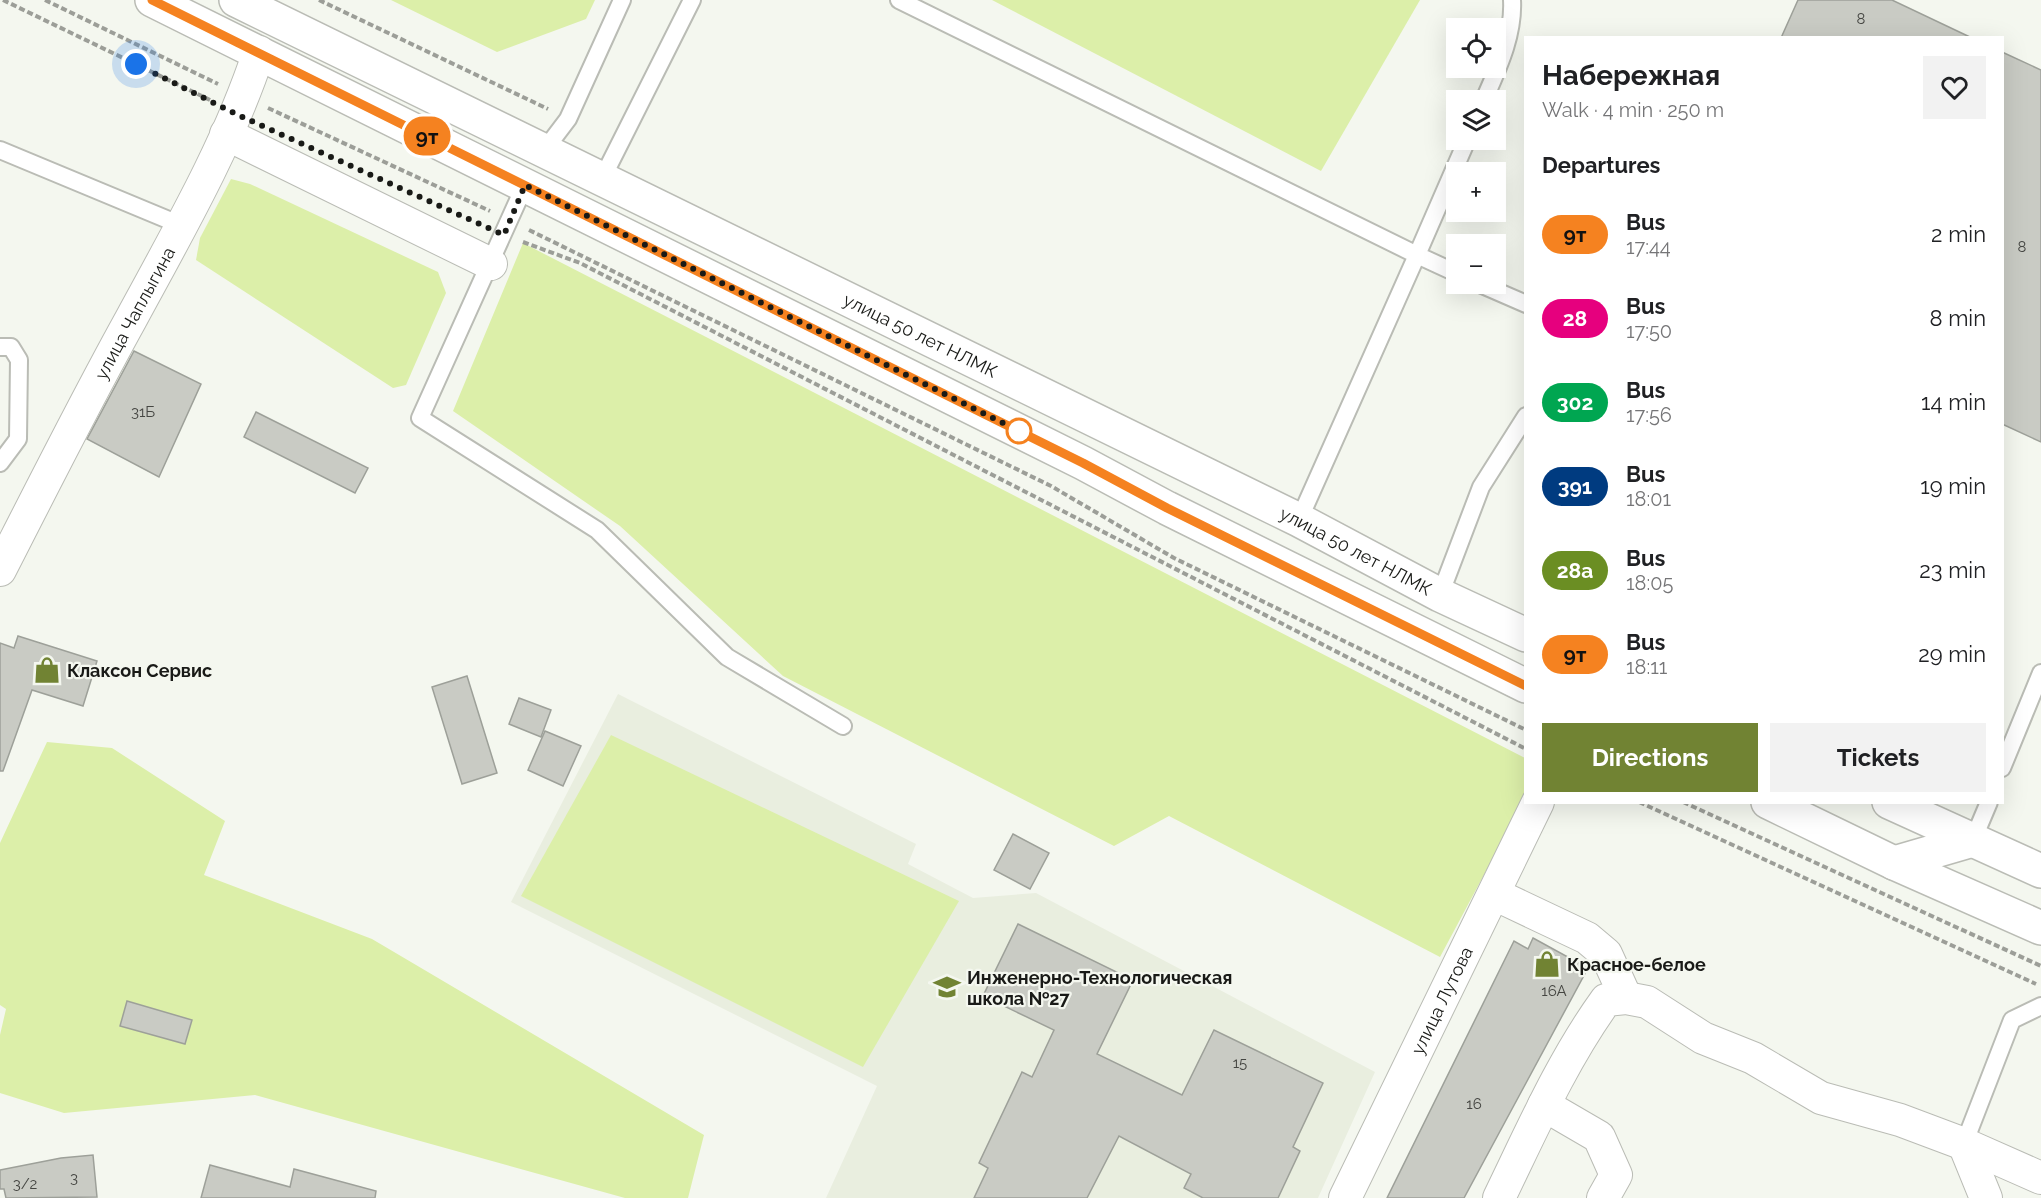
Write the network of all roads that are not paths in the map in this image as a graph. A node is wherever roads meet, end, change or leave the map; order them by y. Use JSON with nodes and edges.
{"nodes":[{"id":1,"x":152,"y":0,"type":"edge"},
{"id":2,"x":236,"y":0,"type":"edge"},
{"id":3,"x":622,"y":0,"type":"edge"},
{"id":4,"x":692,"y":0,"type":"edge"},
{"id":5,"x":899,"y":0,"type":"edge"},
{"id":6,"x":1512,"y":0,"type":"edge"},
{"id":7,"x":315,"y":38,"type":"junction"},
{"id":8,"x":259,"y":52,"type":"junction"},
{"id":9,"x":1488,"y":90,"type":"edge"},
{"id":10,"x":236,"y":115,"type":"junction"},
{"id":11,"x":0,"y":150,"type":"edge"},
{"id":12,"x":1463,"y":150,"type":"edge"},
{"id":13,"x":543,"y":152,"type":"junction"},
{"id":14,"x":601,"y":181,"type":"junction"},
{"id":15,"x":525,"y":185,"type":"junction"},
{"id":16,"x":183,"y":226,"type":"junction"},
{"id":17,"x":1417,"y":255,"type":"junction"},
{"id":18,"x":491,"y":264,"type":"junction"},
{"id":19,"x":1446,"y":268,"type":"edge"},
{"id":20,"x":1503,"y":294,"type":"edge"},
{"id":21,"x":1524,"y":303,"type":"edge"},
{"id":22,"x":0,"y":347,"type":"edge"},
{"id":23,"x":1524,"y":419,"type":"edge"},
{"id":24,"x":0,"y":463,"type":"edge"},
{"id":25,"x":1299,"y":520,"type":"junction"},
{"id":26,"x":0,"y":570,"type":"edge"},
{"id":27,"x":1440,"y":596,"type":"junction"},
{"id":28,"x":1524,"y":634,"type":"edge"},
{"id":29,"x":2040,"y":681,"type":"edge"},
{"id":30,"x":1524,"y":685,"type":"edge"},
{"id":31,"x":843,"y":726,"type":"dead end"},
{"id":32,"x":2004,"y":763,"type":"edge"},
{"id":33,"x":1537,"y":804,"type":"edge"},
{"id":34,"x":1772,"y":804,"type":"edge"},
{"id":35,"x":1893,"y":804,"type":"edge"},
{"id":36,"x":1988,"y":804,"type":"edge"},
{"id":37,"x":1973,"y":840,"type":"junction"},
{"id":38,"x":1894,"y":863,"type":"junction"},
{"id":39,"x":2041,"y":871,"type":"edge"},
{"id":40,"x":1494,"y":894,"type":"junction"},
{"id":41,"x":2041,"y":928,"type":"edge"},
{"id":42,"x":1626,"y":998,"type":"junction"},
{"id":43,"x":2041,"y":1006,"type":"edge"},
{"id":44,"x":1544,"y":1105,"type":"junction"},
{"id":45,"x":1964,"y":1144,"type":"junction"},
{"id":46,"x":2041,"y":1178,"type":"edge"},
{"id":47,"x":1345,"y":1198,"type":"edge"},
{"id":48,"x":1499,"y":1198,"type":"edge"},
{"id":49,"x":1603,"y":1198,"type":"edge"},
{"id":50,"x":1986,"y":1198,"type":"edge"}],
"edges":[{"from":1,"to":8,"type":"main road"},
{"from":2,"to":7,"type":"main road","name":"улица 50 лет НЛМК"},
{"from":3,"to":13,"type":"lane"},
{"from":4,"to":14,"type":"lane"},
{"from":5,"to":17,"type":"lane"},
{"from":6,"to":9,"type":"lane"},
{"from":7,"to":8,"type":"main road","name":"улица 50 лет НЛМК"},
{"from":7,"to":13,"type":"main road","name":"улица 50 лет НЛМК"},
{"from":8,"to":10,"type":"street","name":"улица Чаплыгина"},
{"from":8,"to":15,"type":"main road"},
{"from":10,"to":16,"type":"street","name":"улица Чаплыгина"},
{"from":10,"to":18,"type":"street"},
{"from":11,"to":16,"type":"lane"},
{"from":12,"to":17,"type":"lane"},
{"from":13,"to":14,"type":"main road","name":"улица 50 лет НЛМК"},
{"from":14,"to":25,"type":"main road","name":"улица 50 лет НЛМК"},
{"from":15,"to":18,"type":"lane"},
{"from":15,"to":30,"type":"main road"},
{"from":16,"to":26,"type":"street","name":"улица Чаплыгина"},
{"from":17,"to":19,"type":"lane"},
{"from":17,"to":25,"type":"lane"},
{"from":18,"to":31,"type":"lane"},
{"from":20,"to":21,"type":"lane"},
{"from":22,"to":24,"type":"lane"},
{"from":23,"to":27,"type":"lane"},
{"from":25,"to":27,"type":"main road","name":"улица 50 лет НЛМК"},
{"from":27,"to":28,"type":"main road","name":"улица 50 лет НЛМК"},
{"from":29,"to":32,"type":"lane"},
{"from":33,"to":40,"type":"street","name":"улица Лутова"},
{"from":34,"to":38,"type":"main road"},
{"from":35,"to":37,"type":"main road"},
{"from":36,"to":37,"type":"lane"},
{"from":37,"to":38,"type":"main road"},
{"from":37,"to":39,"type":"main road"},
{"from":38,"to":41,"type":"main road"},
{"from":40,"to":42,"type":"street"},
{"from":40,"to":47,"type":"street","name":"улица Лутова"},
{"from":42,"to":44,"type":"street"},
{"from":42,"to":45,"type":"street"},
{"from":43,"to":45,"type":"lane"},
{"from":44,"to":48,"type":"street"},
{"from":44,"to":49,"type":"street"},
{"from":45,"to":46,"type":"street"},
{"from":45,"to":50,"type":"street"}]}
